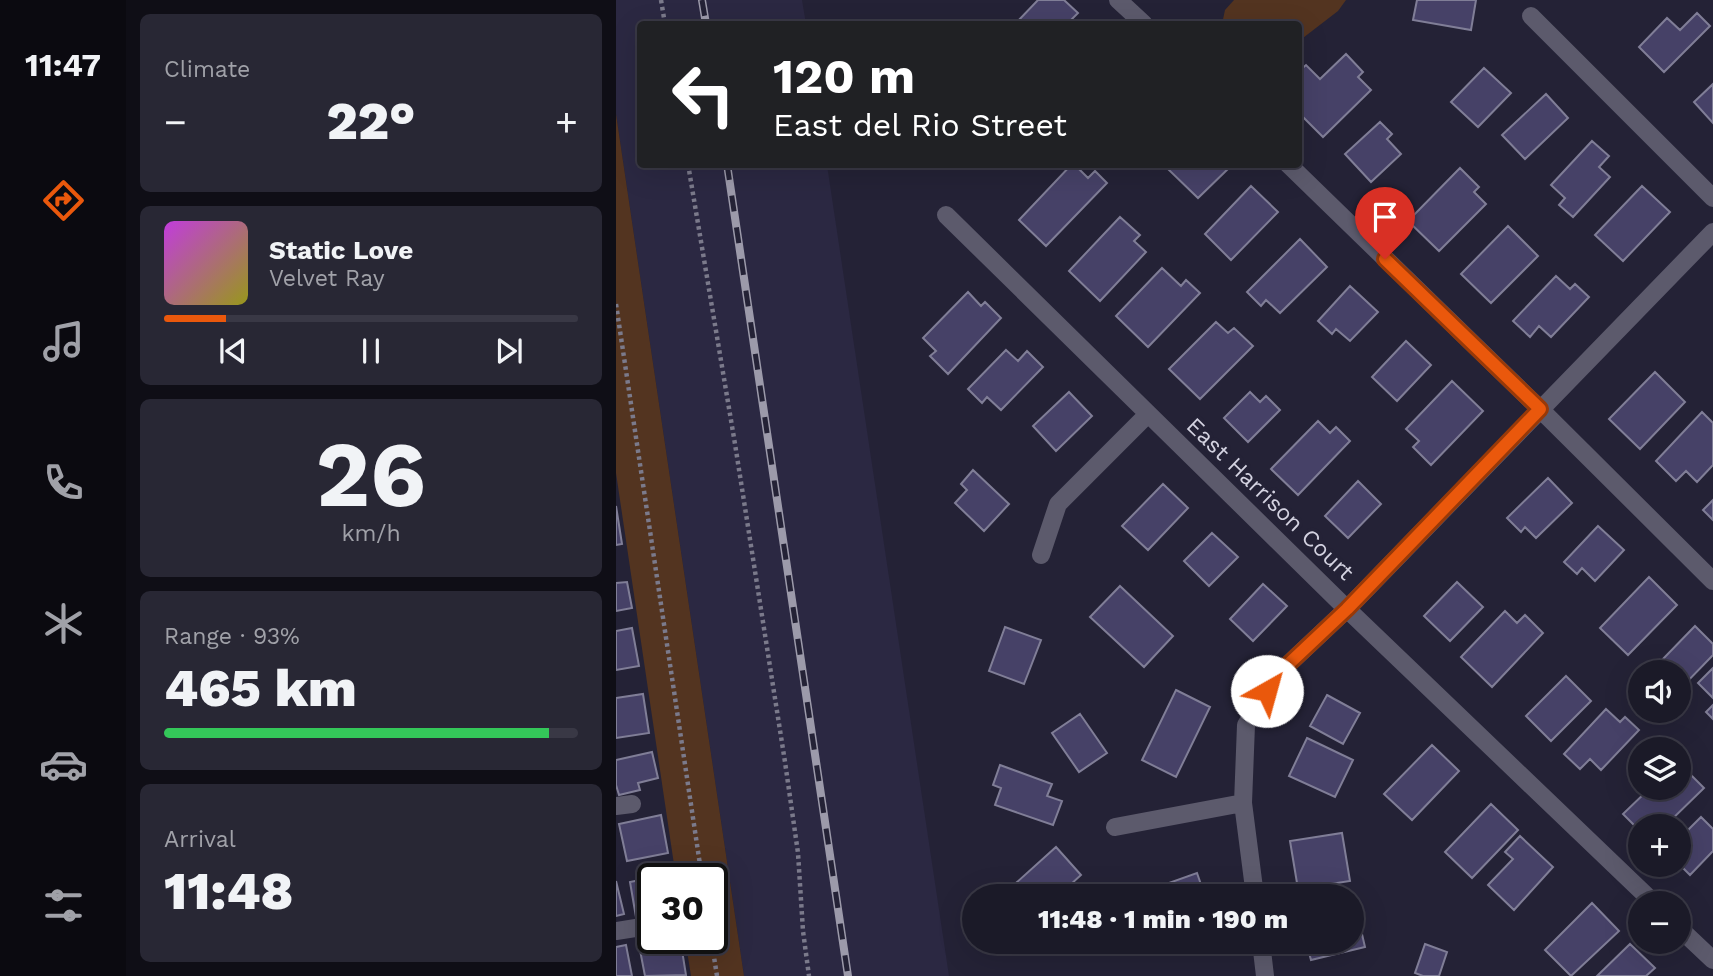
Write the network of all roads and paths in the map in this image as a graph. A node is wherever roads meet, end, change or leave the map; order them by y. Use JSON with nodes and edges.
{"nodes":[{"id":1,"x":661,"y":0,"type":"edge"},
{"id":2,"x":1118,"y":0,"type":"edge"},
{"id":3,"x":1531,"y":16,"type":"dead end"},
{"id":4,"x":664,"y":21,"type":"edge"},
{"id":5,"x":1141,"y":21,"type":"edge"},
{"id":6,"x":689,"y":168,"type":"edge"},
{"id":7,"x":1292,"y":168,"type":"edge"},
{"id":8,"x":1713,"y":198,"type":"edge"},
{"id":9,"x":946,"y":215,"type":"dead end"},
{"id":10,"x":1713,"y":232,"type":"edge"},
{"id":11,"x":616,"y":304,"type":"edge"},
{"id":12,"x":1540,"y":409,"type":"junction"},
{"id":13,"x":1148,"y":414,"type":"junction"},
{"id":14,"x":1041,"y":555,"type":"dead end"},
{"id":15,"x":1713,"y":581,"type":"edge"},
{"id":16,"x":1347,"y":609,"type":"junction"},
{"id":17,"x":1244,"y":803,"type":"junction"},
{"id":18,"x":1115,"y":827,"type":"dead end"},
{"id":19,"x":700,"y":863,"type":"edge"},
{"id":20,"x":1254,"y":884,"type":"edge"},
{"id":21,"x":1641,"y":891,"type":"edge"},
{"id":22,"x":637,"y":928,"type":"edge"},
{"id":23,"x":616,"y":931,"type":"edge"},
{"id":24,"x":1691,"y":939,"type":"edge"},
{"id":25,"x":714,"y":954,"type":"edge"},
{"id":26,"x":1262,"y":954,"type":"edge"},
{"id":27,"x":1713,"y":960,"type":"edge"},
{"id":28,"x":717,"y":976,"type":"edge"},
{"id":29,"x":809,"y":976,"type":"edge"},
{"id":30,"x":1265,"y":976,"type":"edge"}],
"edges":[{"from":1,"to":4,"type":"path"},
{"from":2,"to":5,"type":"street"},
{"from":3,"to":8,"type":"street"},
{"from":6,"to":29,"type":"path"},
{"from":7,"to":12,"type":"street"},
{"from":9,"to":13,"type":"street","name":"East Harrison Court"},
{"from":10,"to":12,"type":"street"},
{"from":11,"to":19,"type":"path"},
{"from":12,"to":15,"type":"street"},
{"from":12,"to":16,"type":"street"},
{"from":13,"to":14,"type":"street"},
{"from":13,"to":16,"type":"street","name":"East Harrison Court"},
{"from":16,"to":17,"type":"street"},
{"from":16,"to":21,"type":"street","name":"East Harrison Court"},
{"from":17,"to":18,"type":"street"},
{"from":17,"to":20,"type":"street"},
{"from":22,"to":23,"type":"street"},
{"from":24,"to":27,"type":"street"},
{"from":25,"to":28,"type":"path"},
{"from":26,"to":30,"type":"street"}]}
